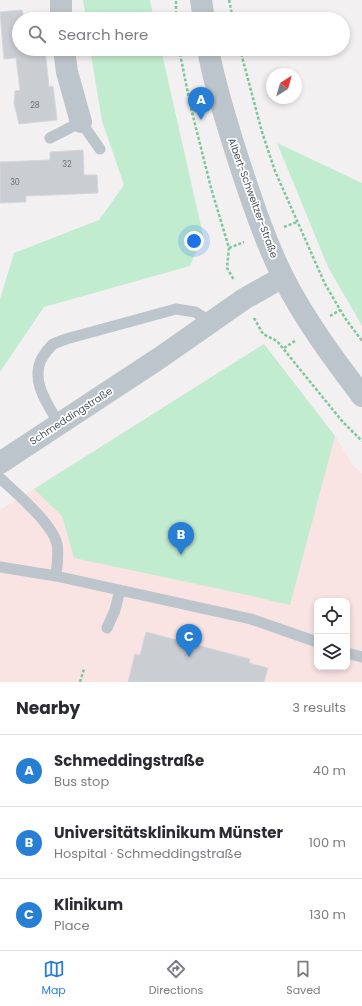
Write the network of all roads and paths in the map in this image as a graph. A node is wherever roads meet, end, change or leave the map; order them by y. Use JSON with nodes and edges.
{"nodes":[{"id":1,"x":60,"y":0,"type":"edge"},
{"id":2,"x":176,"y":0,"type":"edge"},
{"id":3,"x":201,"y":0,"type":"edge"},
{"id":4,"x":229,"y":0,"type":"edge"},
{"id":5,"x":61,"y":12,"type":"edge"},
{"id":6,"x":176,"y":12,"type":"edge"},
{"id":7,"x":203,"y":12,"type":"edge"},
{"id":8,"x":231,"y":12,"type":"edge"},
{"id":9,"x":65,"y":56,"type":"edge"},
{"id":10,"x":181,"y":56,"type":"edge"},
{"id":11,"x":209,"y":56,"type":"edge"},
{"id":12,"x":242,"y":56,"type":"edge"},
{"id":13,"x":81,"y":122,"type":"junction"},
{"id":14,"x":50,"y":138,"type":"dead end"},
{"id":15,"x":100,"y":149,"type":"dead end"},
{"id":16,"x":283,"y":277,"type":"junction"},
{"id":17,"x":244,"y":299,"type":"junction"},
{"id":18,"x":211,"y":322,"type":"junction"},
{"id":19,"x":362,"y":341,"type":"edge"},
{"id":20,"x":362,"y":396,"type":"edge"},
{"id":21,"x":58,"y":424,"type":"junction"},
{"id":22,"x":362,"y":441,"type":"edge"},
{"id":23,"x":0,"y":463,"type":"edge"},
{"id":24,"x":0,"y":478,"type":"edge"},
{"id":25,"x":0,"y":567,"type":"edge"},
{"id":26,"x":56,"y":576,"type":"junction"},
{"id":27,"x":120,"y":590,"type":"junction"},
{"id":28,"x":107,"y":628,"type":"dead end"},
{"id":29,"x":314,"y":641,"type":"edge"},
{"id":30,"x":350,"y":654,"type":"edge"},
{"id":31,"x":362,"y":657,"type":"edge"},
{"id":32,"x":84,"y":669,"type":"dead end"},
{"id":33,"x":80,"y":682,"type":"edge"}],
"edges":[{"from":1,"to":5,"type":"street"},
{"from":2,"to":6,"type":"path"},
{"from":3,"to":7,"type":"street"},
{"from":4,"to":8,"type":"path"},
{"from":9,"to":13,"type":"street"},
{"from":10,"to":17,"type":"path"},
{"from":11,"to":16,"type":"street","name":"Albert-Schweitzer-Straße"},
{"from":12,"to":19,"type":"path"},
{"from":13,"to":14,"type":"lane"},
{"from":13,"to":15,"type":"lane"},
{"from":16,"to":17,"type":"street","name":"Schmeddingstraße"},
{"from":16,"to":20,"type":"street","name":"Albert-Schweitzer-Straße"},
{"from":17,"to":18,"type":"street","name":"Schmeddingstraße"},
{"from":17,"to":22,"type":"path"},
{"from":18,"to":21,"type":"street","name":"Schmeddingstraße"},
{"from":18,"to":21,"type":"lane"},
{"from":21,"to":23,"type":"street","name":"Schmeddingstraße"},
{"from":24,"to":26,"type":"lane"},
{"from":25,"to":26,"type":"lane"},
{"from":26,"to":27,"type":"lane"},
{"from":27,"to":28,"type":"lane"},
{"from":27,"to":29,"type":"lane"},
{"from":30,"to":31,"type":"lane"},
{"from":32,"to":33,"type":"path"}]}
